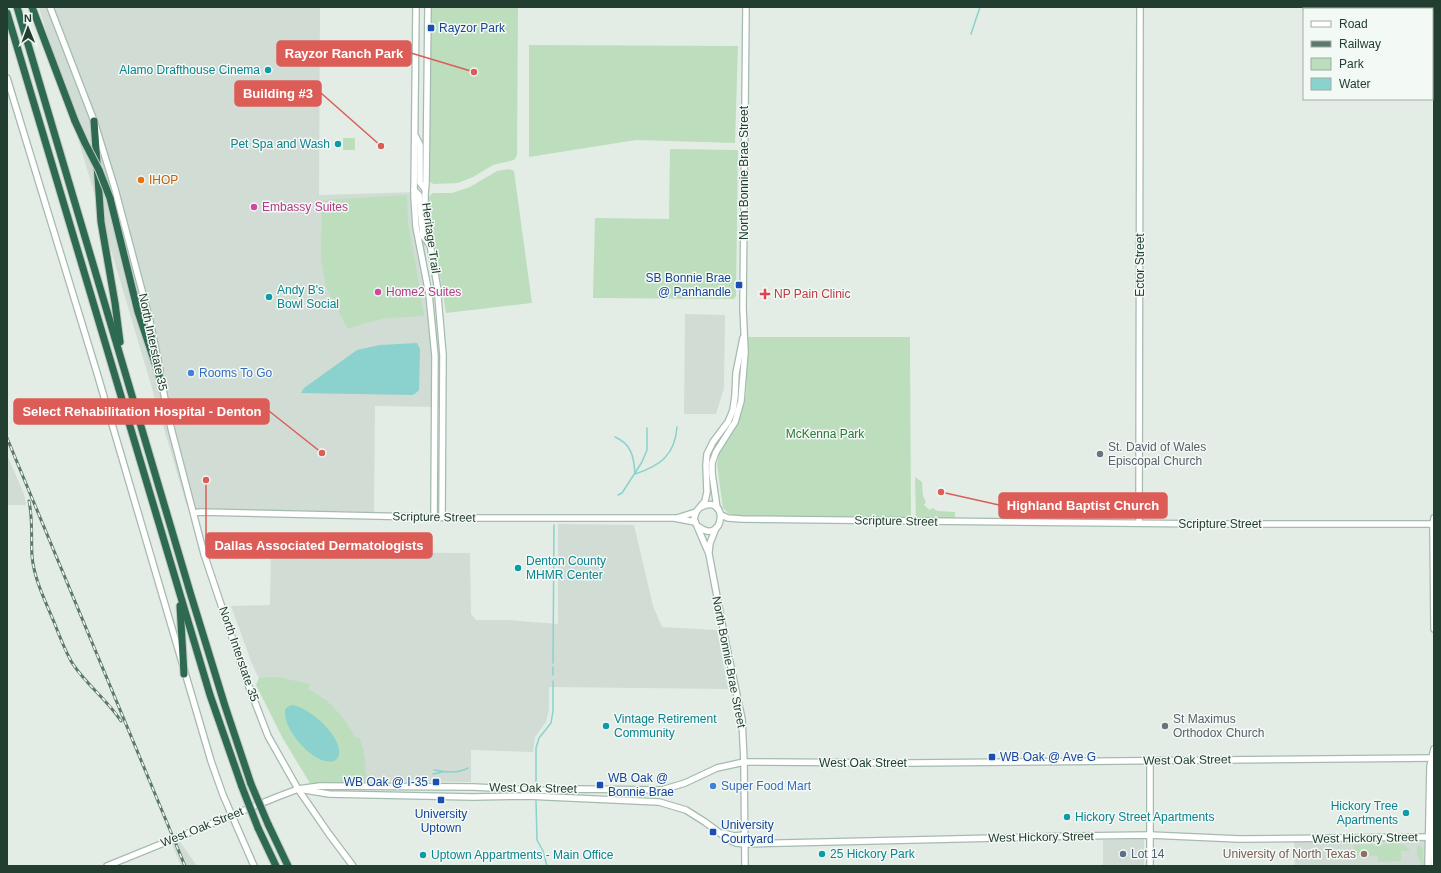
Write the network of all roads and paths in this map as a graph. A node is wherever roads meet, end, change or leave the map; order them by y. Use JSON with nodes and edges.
{"nodes":[{"id":1,"x":17,"y":7,"type":"edge"},
{"id":2,"x":32,"y":7,"type":"edge"},
{"id":3,"x":50,"y":7,"type":"edge"},
{"id":4,"x":416,"y":7,"type":"edge"},
{"id":5,"x":428,"y":7,"type":"edge"},
{"id":6,"x":746,"y":7,"type":"edge"},
{"id":7,"x":1140,"y":7,"type":"edge"},
{"id":8,"x":7,"y":13,"type":"edge"},
{"id":9,"x":416,"y":66,"type":"junction"},
{"id":10,"x":427,"y":66,"type":"junction"},
{"id":11,"x":416,"y":73,"type":"junction"},
{"id":12,"x":427,"y":73,"type":"junction"},
{"id":13,"x":7,"y":78,"type":"edge"},
{"id":14,"x":94,"y":121,"type":"junction"},
{"id":15,"x":415,"y":136,"type":"junction"},
{"id":16,"x":414,"y":190,"type":"junction"},
{"id":17,"x":425,"y":190,"type":"junction"},
{"id":18,"x":430,"y":246,"type":"junction"},
{"id":19,"x":743,"y":338,"type":"junction"},
{"id":20,"x":122,"y":362,"type":"junction"},
{"id":21,"x":162,"y":384,"type":"junction"},
{"id":22,"x":436,"y":424,"type":"junction"},
{"id":23,"x":443,"y":424,"type":"junction"},
{"id":24,"x":717,"y":508,"type":"junction"},
{"id":25,"x":697,"y":510,"type":"junction"},
{"id":26,"x":194,"y":513,"type":"junction"},
{"id":27,"x":721,"y":515,"type":"junction"},
{"id":28,"x":434,"y":517,"type":"junction"},
{"id":29,"x":442,"y":518,"type":"junction"},
{"id":30,"x":674,"y":518,"type":"junction"},
{"id":31,"x":1434,"y":518,"type":"edge"},
{"id":32,"x":742,"y":519,"type":"junction"},
{"id":33,"x":1139,"y":523,"type":"junction"},
{"id":34,"x":697,"y":524,"type":"junction"},
{"id":35,"x":1433,"y":524,"type":"edge"},
{"id":36,"x":718,"y":526,"type":"junction"},
{"id":37,"x":709,"y":554,"type":"junction"},
{"id":38,"x":174,"y":574,"type":"junction"},
{"id":39,"x":1434,"y":629,"type":"edge"},
{"id":40,"x":184,"y":674,"type":"junction"},
{"id":41,"x":1434,"y":749,"type":"edge"},
{"id":42,"x":1433,"y":758,"type":"edge"},
{"id":43,"x":1150,"y":761,"type":"junction"},
{"id":44,"x":744,"y":762,"type":"junction"},
{"id":45,"x":344,"y":786,"type":"junction"},
{"id":46,"x":298,"y":789,"type":"junction"},
{"id":47,"x":662,"y":790,"type":"junction"},
{"id":48,"x":344,"y":794,"type":"junction"},
{"id":49,"x":659,"y":802,"type":"junction"},
{"id":50,"x":232,"y":816,"type":"junction"},
{"id":51,"x":718,"y":831,"type":"junction"},
{"id":52,"x":745,"y":835,"type":"junction"},
{"id":53,"x":1150,"y":835,"type":"junction"},
{"id":54,"x":1432,"y":837,"type":"edge"},
{"id":55,"x":745,"y":844,"type":"junction"},
{"id":56,"x":106,"y":866,"type":"edge"},
{"id":57,"x":254,"y":866,"type":"edge"},
{"id":58,"x":276,"y":866,"type":"edge"},
{"id":59,"x":288,"y":866,"type":"edge"},
{"id":60,"x":353,"y":866,"type":"edge"},
{"id":61,"x":745,"y":866,"type":"edge"},
{"id":62,"x":1150,"y":866,"type":"edge"},
{"id":63,"x":1428,"y":866,"type":"edge"},
{"id":64,"x":1434,"y":866,"type":"edge"}],
"edges":[{"from":1,"to":20,"type":"highway"},
{"from":2,"to":21,"type":"highway","bridge":true},
{"from":3,"to":14,"type":"main road","name":"North Interstate 35"},
{"from":4,"to":9,"type":"main road","name":"Heritage Trail"},
{"from":5,"to":10,"type":"main road","name":"Heritage Trail"},
{"from":6,"to":19,"type":"main road","name":"North Bonnie Brae Street"},
{"from":7,"to":33,"type":"main road","name":"Ector Street"},
{"from":8,"to":38,"type":"highway"},
{"from":9,"to":10,"type":"main road"},
{"from":9,"to":11,"type":"main road","name":"Heritage Trail"},
{"from":10,"to":12,"type":"main road","name":"Heritage Trail"},
{"from":11,"to":12,"type":"main road"},
{"from":11,"to":15,"type":"main road","name":"Heritage Trail"},
{"from":12,"to":17,"type":"main road","name":"Heritage Trail"},
{"from":13,"to":40,"type":"main road"},
{"from":14,"to":20,"type":"highway"},
{"from":14,"to":21,"type":"main road","name":"North Interstate 35"},
{"from":15,"to":16,"type":"main road","name":"Heritage Trail"},
{"from":15,"to":17,"type":"main road"},
{"from":16,"to":18,"type":"main road"},
{"from":16,"to":22,"type":"main road","name":"Heritage Trail"},
{"from":17,"to":18,"type":"main road","name":"Heritage Trail"},
{"from":18,"to":23,"type":"main road","name":"Heritage Trail"},
{"from":19,"to":24,"type":"main road","name":"North Bonnie Brae Street"},
{"from":19,"to":25,"type":"main road","name":"North Bonnie Brae Street"},
{"from":20,"to":59,"type":"highway","bridge":true},
{"from":21,"to":26,"type":"main road","name":"North Interstate 35"},
{"from":22,"to":23,"type":"main road"},
{"from":22,"to":28,"type":"main road","name":"Heritage Trail"},
{"from":23,"to":29,"type":"main road","name":"Heritage Trail"},
{"from":24,"to":25,"type":"main road"},
{"from":24,"to":27,"type":"main road"},
{"from":25,"to":30,"type":"main road","name":"Scripture Street"},
{"from":25,"to":34,"type":"main road"},
{"from":26,"to":28,"type":"main road","name":"Scripture Street"},
{"from":26,"to":46,"type":"main road","name":"North Interstate 35"},
{"from":27,"to":32,"type":"main road","name":"Scripture Street"},
{"from":27,"to":36,"type":"main road"},
{"from":28,"to":29,"type":"main road","name":"Scripture Street"},
{"from":29,"to":30,"type":"main road","name":"Scripture Street"},
{"from":30,"to":34,"type":"main road","name":"Scripture Street"},
{"from":31,"to":35,"type":"main road"},
{"from":32,"to":33,"type":"main road","name":"Scripture Street"},
{"from":32,"to":36,"type":"main road","name":"Scripture Street"},
{"from":33,"to":35,"type":"main road","name":"Scripture Street"},
{"from":34,"to":36,"type":"main road"},
{"from":34,"to":37,"type":"main road","name":"North Bonnie Brae Street"},
{"from":35,"to":39,"type":"main road"},
{"from":36,"to":37,"type":"main road","name":"North Bonnie Brae Street"},
{"from":37,"to":44,"type":"main road","name":"North Bonnie Brae Street"},
{"from":38,"to":40,"type":"highway"},
{"from":38,"to":58,"type":"highway","bridge":true},
{"from":40,"to":50,"type":"main road"},
{"from":41,"to":42,"type":"main road"},
{"from":42,"to":43,"type":"main road","name":"West Oak Street"},
{"from":42,"to":54,"type":"main road"},
{"from":43,"to":44,"type":"main road","name":"West Oak Street"},
{"from":43,"to":53,"type":"main road"},
{"from":44,"to":47,"type":"main road","name":"West Oak Street"},
{"from":44,"to":52,"type":"main road","name":"North Bonnie Brae Street"},
{"from":45,"to":46,"type":"main road","name":"West Oak Street"},
{"from":45,"to":47,"type":"main road","name":"West Oak Street"},
{"from":45,"to":48,"type":"main road"},
{"from":46,"to":48,"type":"main road","name":"West Oak Street"},
{"from":46,"to":50,"type":"main road","name":"West Oak Street"},
{"from":46,"to":60,"type":"main road","name":"North Interstate 35"},
{"from":47,"to":49,"type":"main road"},
{"from":48,"to":49,"type":"main road","name":"West Oak Street"},
{"from":49,"to":51,"type":"main road","name":"West Hickory Street"},
{"from":50,"to":56,"type":"main road","name":"West Oak Street"},
{"from":50,"to":57,"type":"main road"},
{"from":51,"to":52,"type":"main road"},
{"from":51,"to":55,"type":"main road","name":"West Hickory Street"},
{"from":52,"to":55,"type":"main road","name":"North Bonnie Brae Street"},
{"from":53,"to":54,"type":"main road","name":"West Hickory Street"},
{"from":53,"to":55,"type":"main road","name":"West Hickory Street"},
{"from":53,"to":62,"type":"main road"},
{"from":54,"to":63,"type":"main road"},
{"from":54,"to":64,"type":"main road"},
{"from":55,"to":61,"type":"main road","name":"North Bonnie Brae Street"}]}
